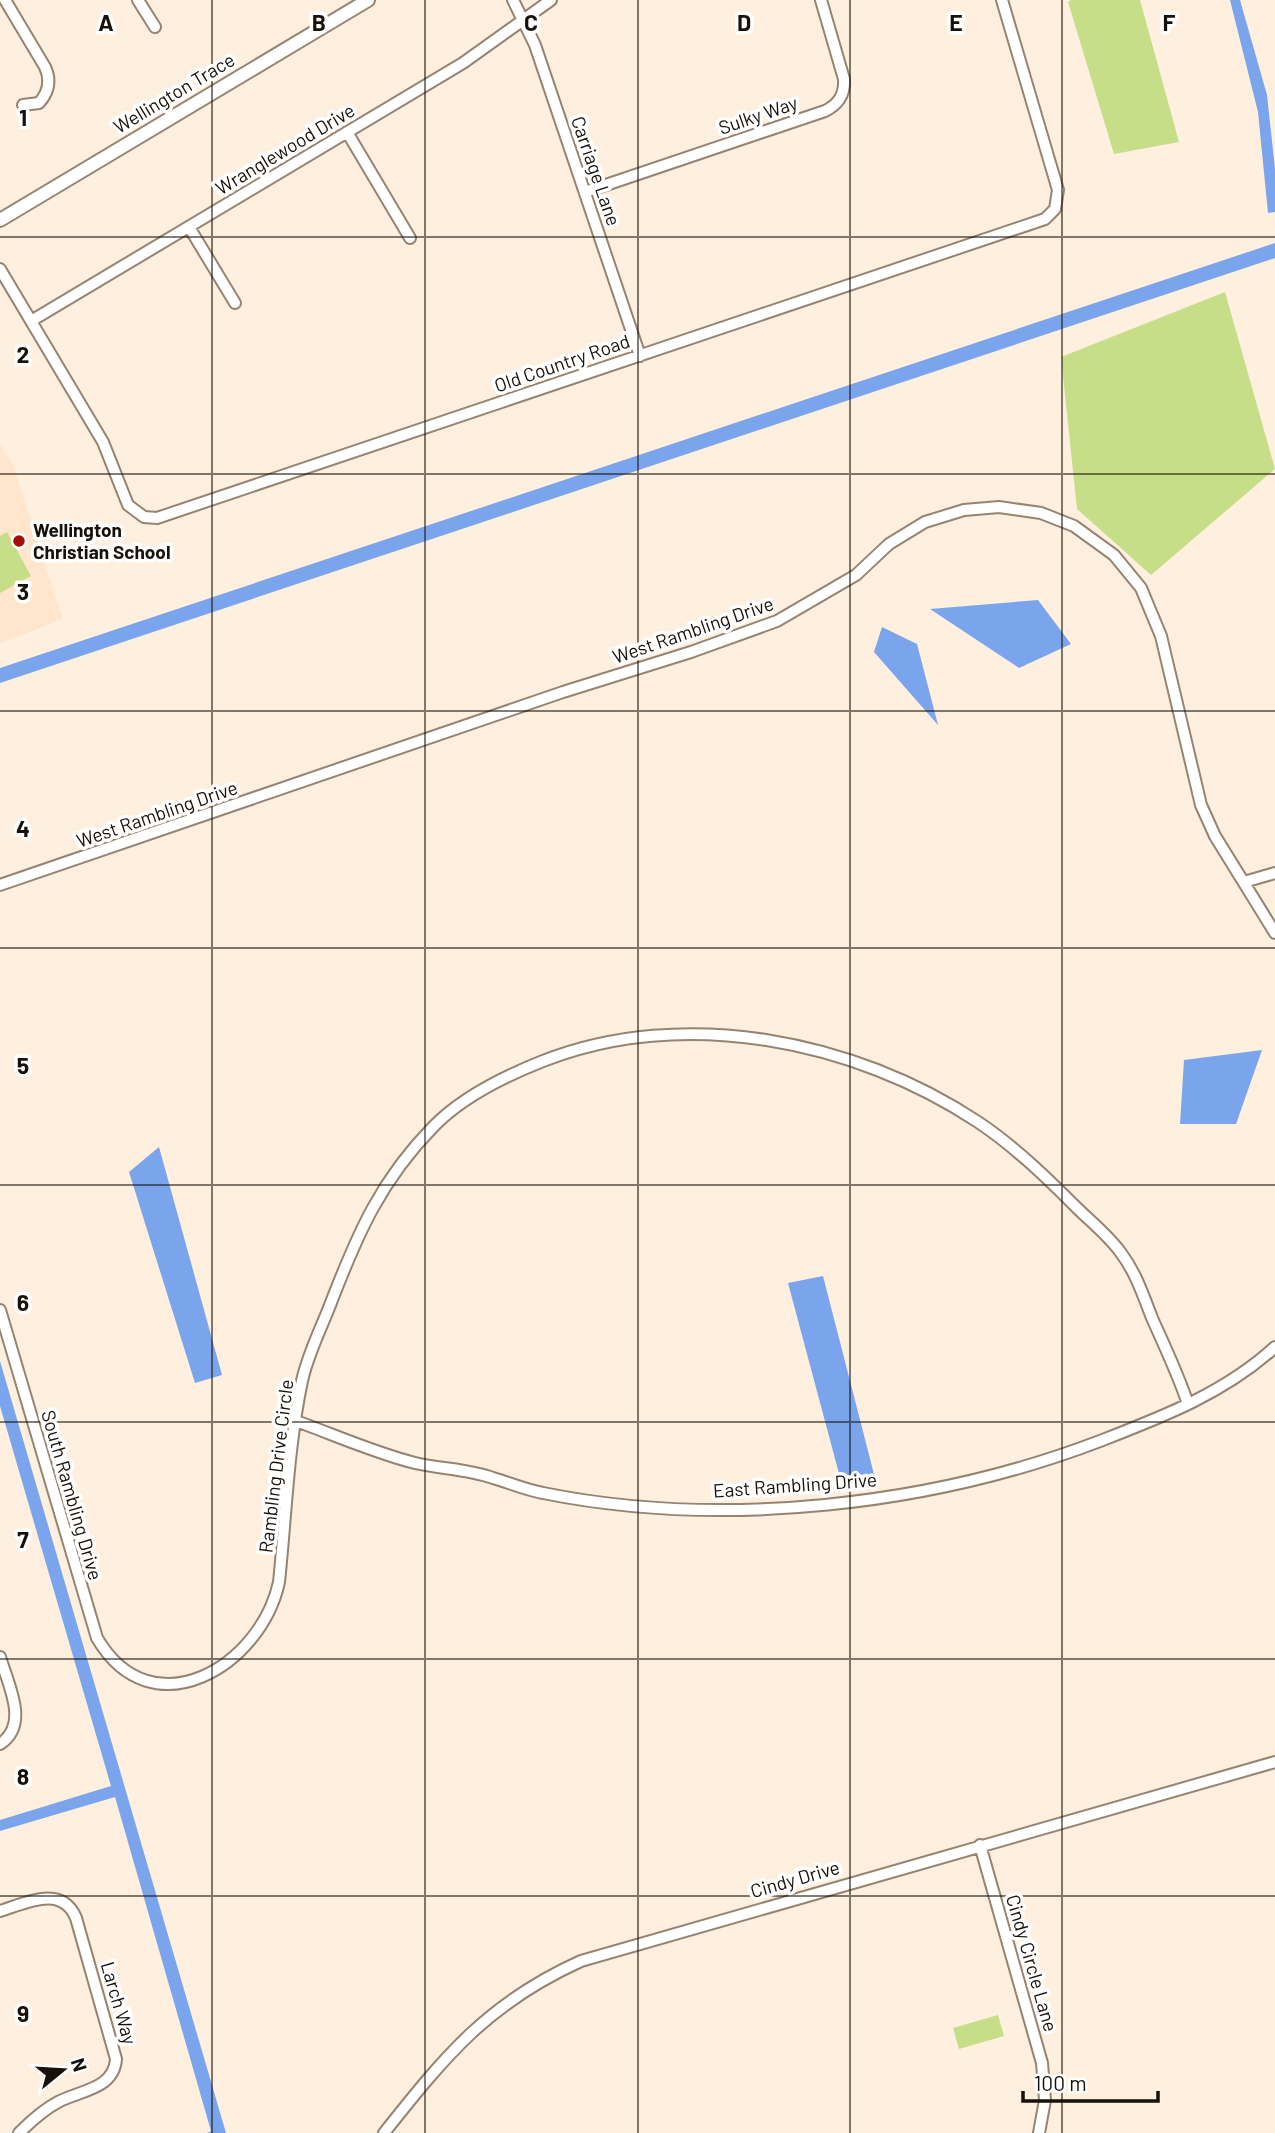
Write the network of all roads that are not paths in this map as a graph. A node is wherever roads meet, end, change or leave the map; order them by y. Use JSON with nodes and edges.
{"nodes":[{"id":1,"x":5,"y":0,"type":"edge"},
{"id":2,"x":138,"y":0,"type":"edge"},
{"id":3,"x":368,"y":0,"type":"edge"},
{"id":4,"x":513,"y":0,"type":"edge"},
{"id":5,"x":551,"y":0,"type":"edge"},
{"id":6,"x":821,"y":0,"type":"edge"},
{"id":7,"x":1002,"y":0,"type":"edge"},
{"id":8,"x":525,"y":21,"type":"junction"},
{"id":9,"x":155,"y":27,"type":"dead end"},
{"id":10,"x":23,"y":105,"type":"dead end"},
{"id":11,"x":347,"y":132,"type":"junction"},
{"id":12,"x":585,"y":192,"type":"junction"},
{"id":13,"x":0,"y":220,"type":"edge"},
{"id":14,"x":189,"y":227,"type":"junction"},
{"id":15,"x":410,"y":238,"type":"dead end"},
{"id":16,"x":0,"y":269,"type":"edge"},
{"id":17,"x":235,"y":303,"type":"dead end"},
{"id":18,"x":31,"y":321,"type":"junction"},
{"id":19,"x":640,"y":356,"type":"junction"},
{"id":20,"x":1275,"y":873,"type":"edge"},
{"id":21,"x":1244,"y":882,"type":"junction"},
{"id":22,"x":0,"y":885,"type":"edge"},
{"id":23,"x":1275,"y":933,"type":"edge"},
{"id":24,"x":0,"y":1310,"type":"edge"},
{"id":25,"x":1275,"y":1347,"type":"edge"},
{"id":26,"x":1188,"y":1405,"type":"junction"},
{"id":27,"x":296,"y":1421,"type":"junction"},
{"id":28,"x":0,"y":1657,"type":"edge"},
{"id":29,"x":134,"y":1675,"type":"joint"},
{"id":30,"x":0,"y":1744,"type":"edge"},
{"id":31,"x":1275,"y":1762,"type":"edge"},
{"id":32,"x":981,"y":1845,"type":"junction"},
{"id":33,"x":0,"y":1910,"type":"edge"},
{"id":34,"x":19,"y":2133,"type":"edge"},
{"id":35,"x":384,"y":2133,"type":"edge"},
{"id":36,"x":1039,"y":2133,"type":"edge"}],
"edges":[{"from":1,"to":10,"type":"street"},
{"from":2,"to":9,"type":"street"},
{"from":3,"to":13,"type":"street","name":"Wellington Trace"},
{"from":4,"to":8,"type":"street","name":"Carriage Lane"},
{"from":5,"to":8,"type":"street","name":"Wranglewood Drive"},
{"from":6,"to":12,"type":"street","name":"Sulky Way"},
{"from":7,"to":19,"type":"street","name":"Old Country Road"},
{"from":8,"to":11,"type":"street","name":"Wranglewood Drive"},
{"from":8,"to":12,"type":"street","name":"Carriage Lane"},
{"from":11,"to":14,"type":"street","name":"Wranglewood Drive"},
{"from":11,"to":15,"type":"street"},
{"from":12,"to":19,"type":"street","name":"Carriage Lane"},
{"from":14,"to":17,"type":"street"},
{"from":14,"to":18,"type":"street","name":"Wranglewood Drive"},
{"from":16,"to":18,"type":"street","name":"Old Country Road"},
{"from":18,"to":19,"type":"street","name":"Old Country Road"},
{"from":20,"to":21,"type":"street"},
{"from":21,"to":22,"type":"street","name":"West Rambling Drive"},
{"from":21,"to":23,"type":"street"},
{"from":24,"to":29,"type":"street","name":"South Rambling Drive"},
{"from":25,"to":26,"type":"street","name":"East Rambling Drive"},
{"from":26,"to":27,"type":"street","name":"East Rambling Drive"},
{"from":26,"to":27,"type":"street","name":"Rambling Drive Circle"},
{"from":27,"to":29,"type":"street","name":"Rambling Drive Circle"},
{"from":28,"to":30,"type":"street"},
{"from":31,"to":32,"type":"street","name":"Cindy Drive"},
{"from":32,"to":35,"type":"street","name":"Cindy Drive"},
{"from":32,"to":36,"type":"street","name":"Cindy Circle Lane"},
{"from":33,"to":34,"type":"street","name":"Larch Way"}]}
